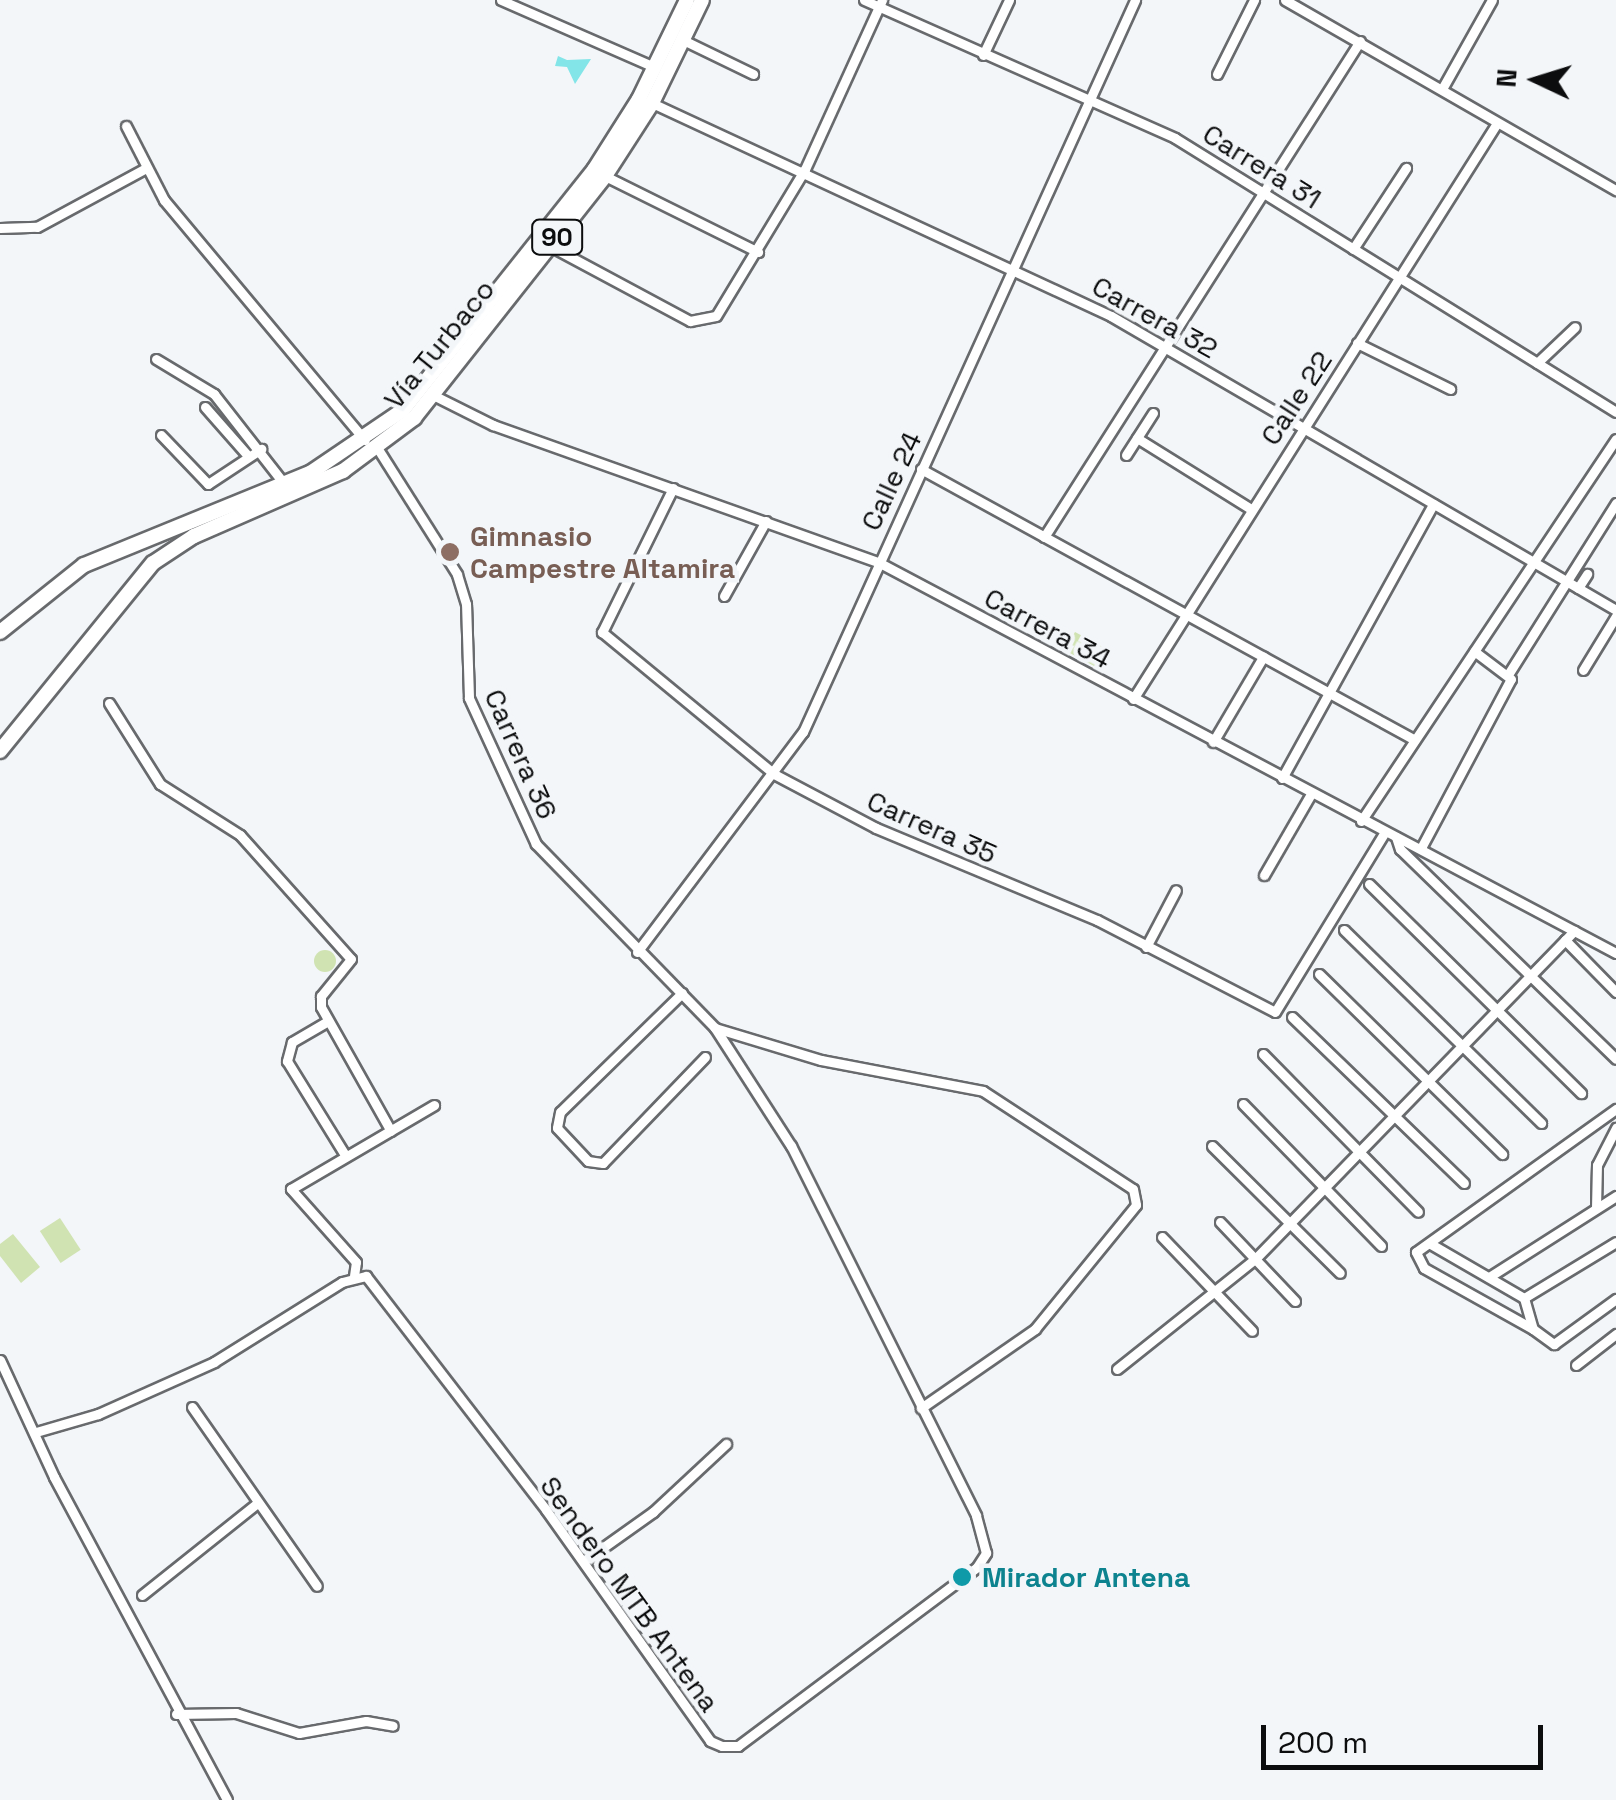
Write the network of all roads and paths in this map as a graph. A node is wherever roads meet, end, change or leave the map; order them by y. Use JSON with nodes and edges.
{"nodes":[{"id":1,"x":686,"y":0,"type":"edge"},
{"id":2,"x":702,"y":0,"type":"edge"},
{"id":3,"x":864,"y":0,"type":"edge"},
{"id":4,"x":1009,"y":0,"type":"edge"},
{"id":5,"x":1135,"y":0,"type":"edge"},
{"id":6,"x":1254,"y":0,"type":"edge"},
{"id":7,"x":1285,"y":0,"type":"edge"},
{"id":8,"x":1492,"y":0,"type":"edge"},
{"id":9,"x":506,"y":1,"type":"edge"},
{"id":10,"x":880,"y":4,"type":"edge"},
{"id":11,"x":683,"y":40,"type":"junction"},
{"id":12,"x":1360,"y":41,"type":"junction"},
{"id":13,"x":983,"y":55,"type":"junction"},
{"id":14,"x":654,"y":66,"type":"junction"},
{"id":15,"x":753,"y":74,"type":"dead end"},
{"id":16,"x":1216,"y":74,"type":"dead end"},
{"id":17,"x":1442,"y":89,"type":"junction"},
{"id":18,"x":1089,"y":97,"type":"junction"},
{"id":19,"x":652,"y":103,"type":"junction"},
{"id":20,"x":1497,"y":122,"type":"junction"},
{"id":21,"x":126,"y":126,"type":"dead end"},
{"id":22,"x":146,"y":168,"type":"junction"},
{"id":23,"x":1406,"y":168,"type":"dead end"},
{"id":24,"x":805,"y":169,"type":"junction"},
{"id":25,"x":605,"y":176,"type":"junction"},
{"id":26,"x":1616,"y":190,"type":"edge"},
{"id":27,"x":1263,"y":193,"type":"junction"},
{"id":28,"x":0,"y":228,"type":"edge"},
{"id":29,"x":550,"y":246,"type":"junction"},
{"id":30,"x":1353,"y":249,"type":"junction"},
{"id":31,"x":758,"y":252,"type":"junction"},
{"id":32,"x":1014,"y":269,"type":"junction"},
{"id":33,"x":1400,"y":278,"type":"junction"},
{"id":34,"x":1575,"y":327,"type":"dead end"},
{"id":35,"x":1358,"y":342,"type":"junction"},
{"id":36,"x":1163,"y":346,"type":"junction"},
{"id":37,"x":156,"y":359,"type":"dead end"},
{"id":38,"x":1537,"y":363,"type":"junction"},
{"id":39,"x":1450,"y":389,"type":"dead end"},
{"id":40,"x":435,"y":396,"type":"junction"},
{"id":41,"x":206,"y":407,"type":"dead end"},
{"id":42,"x":1616,"y":412,"type":"edge"},
{"id":43,"x":1153,"y":413,"type":"dead end"},
{"id":44,"x":1304,"y":428,"type":"junction"},
{"id":45,"x":161,"y":434,"type":"dead end"},
{"id":46,"x":1137,"y":438,"type":"junction"},
{"id":47,"x":1616,"y":439,"type":"edge"},
{"id":48,"x":371,"y":445,"type":"junction"},
{"id":49,"x":261,"y":448,"type":"junction"},
{"id":50,"x":1126,"y":455,"type":"dead end"},
{"id":51,"x":248,"y":456,"type":"junction"},
{"id":52,"x":920,"y":469,"type":"junction"},
{"id":53,"x":285,"y":485,"type":"junction"},
{"id":54,"x":673,"y":488,"type":"junction"},
{"id":55,"x":1433,"y":504,"type":"junction"},
{"id":56,"x":1616,"y":504,"type":"edge"},
{"id":57,"x":1251,"y":509,"type":"junction"},
{"id":58,"x":766,"y":522,"type":"junction"},
{"id":59,"x":1044,"y":537,"type":"junction"},
{"id":60,"x":878,"y":562,"type":"junction"},
{"id":61,"x":1534,"y":563,"type":"junction"},
{"id":62,"x":1587,"y":574,"type":"dead end"},
{"id":63,"x":1565,"y":581,"type":"junction"},
{"id":64,"x":1578,"y":588,"type":"junction"},
{"id":65,"x":724,"y":596,"type":"dead end"},
{"id":66,"x":26,"y":606,"type":"junction"},
{"id":67,"x":1616,"y":613,"type":"edge"},
{"id":68,"x":1184,"y":614,"type":"junction"},
{"id":69,"x":96,"y":628,"type":"junction"},
{"id":70,"x":1,"y":630,"type":"edge"},
{"id":71,"x":0,"y":646,"type":"edge"},
{"id":72,"x":1474,"y":651,"type":"junction"},
{"id":73,"x":1263,"y":656,"type":"junction"},
{"id":74,"x":1583,"y":670,"type":"dead end"},
{"id":75,"x":1509,"y":673,"type":"junction"},
{"id":76,"x":1327,"y":692,"type":"junction"},
{"id":77,"x":1133,"y":699,"type":"junction"},
{"id":78,"x":109,"y":703,"type":"dead end"},
{"id":79,"x":0,"y":738,"type":"edge"},
{"id":80,"x":1415,"y":740,"type":"junction"},
{"id":81,"x":1214,"y":742,"type":"junction"},
{"id":82,"x":0,"y":750,"type":"edge"},
{"id":83,"x":774,"y":774,"type":"junction"},
{"id":84,"x":1282,"y":778,"type":"junction"},
{"id":85,"x":1312,"y":794,"type":"junction"},
{"id":86,"x":1361,"y":821,"type":"junction"},
{"id":87,"x":1390,"y":834,"type":"junction"},
{"id":88,"x":1422,"y":848,"type":"junction"},
{"id":89,"x":1264,"y":874,"type":"dead end"},
{"id":90,"x":1369,"y":884,"type":"dead end"},
{"id":91,"x":1176,"y":890,"type":"dead end"},
{"id":92,"x":1344,"y":930,"type":"dead end"},
{"id":93,"x":1574,"y":931,"type":"junction"},
{"id":94,"x":1565,"y":940,"type":"junction"},
{"id":95,"x":1146,"y":947,"type":"junction"},
{"id":96,"x":637,"y":952,"type":"junction"},
{"id":97,"x":1616,"y":953,"type":"edge"},
{"id":98,"x":1318,"y":974,"type":"dead end"},
{"id":99,"x":1532,"y":974,"type":"junction"},
{"id":100,"x":1616,"y":992,"type":"edge"},
{"id":101,"x":682,"y":993,"type":"junction"},
{"id":102,"x":1497,"y":1010,"type":"junction"},
{"id":103,"x":1292,"y":1016,"type":"dead end"},
{"id":104,"x":328,"y":1021,"type":"junction"},
{"id":105,"x":716,"y":1028,"type":"junction"},
{"id":106,"x":1462,"y":1046,"type":"junction"},
{"id":107,"x":1263,"y":1054,"type":"dead end"},
{"id":108,"x":705,"y":1057,"type":"dead end"},
{"id":109,"x":1616,"y":1059,"type":"edge"},
{"id":110,"x":1428,"y":1082,"type":"junction"},
{"id":111,"x":1581,"y":1094,"type":"dead end"},
{"id":112,"x":1243,"y":1104,"type":"dead end"},
{"id":113,"x":434,"y":1106,"type":"dead end"},
{"id":114,"x":1616,"y":1109,"type":"edge"},
{"id":115,"x":1394,"y":1116,"type":"junction"},
{"id":116,"x":1541,"y":1123,"type":"dead end"},
{"id":117,"x":1616,"y":1128,"type":"edge"},
{"id":118,"x":391,"y":1131,"type":"junction"},
{"id":119,"x":1212,"y":1146,"type":"dead end"},
{"id":120,"x":1358,"y":1151,"type":"junction"},
{"id":121,"x":1502,"y":1154,"type":"dead end"},
{"id":122,"x":346,"y":1156,"type":"junction"},
{"id":123,"x":1464,"y":1183,"type":"dead end"},
{"id":124,"x":1323,"y":1186,"type":"junction"},
{"id":125,"x":1616,"y":1196,"type":"edge"},
{"id":126,"x":1596,"y":1208,"type":"junction"},
{"id":127,"x":1418,"y":1212,"type":"dead end"},
{"id":128,"x":1220,"y":1222,"type":"dead end"},
{"id":129,"x":1288,"y":1222,"type":"junction"},
{"id":130,"x":1162,"y":1237,"type":"dead end"},
{"id":131,"x":1616,"y":1242,"type":"edge"},
{"id":132,"x":1429,"y":1243,"type":"junction"},
{"id":133,"x":1381,"y":1246,"type":"dead end"},
{"id":134,"x":1254,"y":1259,"type":"junction"},
{"id":135,"x":1340,"y":1274,"type":"dead end"},
{"id":136,"x":354,"y":1276,"type":"junction"},
{"id":137,"x":1489,"y":1278,"type":"junction"},
{"id":138,"x":1214,"y":1292,"type":"junction"},
{"id":139,"x":1524,"y":1298,"type":"junction"},
{"id":140,"x":1616,"y":1299,"type":"edge"},
{"id":141,"x":1295,"y":1301,"type":"dead end"},
{"id":142,"x":1533,"y":1329,"type":"junction"},
{"id":143,"x":1252,"y":1331,"type":"dead end"},
{"id":144,"x":1616,"y":1334,"type":"edge"},
{"id":145,"x":0,"y":1360,"type":"edge"},
{"id":146,"x":1576,"y":1365,"type":"dead end"},
{"id":147,"x":1117,"y":1369,"type":"dead end"},
{"id":148,"x":192,"y":1407,"type":"dead end"},
{"id":149,"x":921,"y":1408,"type":"junction"},
{"id":150,"x":36,"y":1432,"type":"junction"},
{"id":151,"x":726,"y":1444,"type":"dead end"},
{"id":152,"x":256,"y":1504,"type":"junction"},
{"id":153,"x":584,"y":1561,"type":"junction"},
{"id":154,"x":316,"y":1586,"type":"dead end"},
{"id":155,"x":142,"y":1594,"type":"dead end"},
{"id":156,"x":176,"y":1714,"type":"junction"},
{"id":157,"x":393,"y":1726,"type":"dead end"},
{"id":158,"x":227,"y":1800,"type":"edge"}],
"edges":[{"from":1,"to":14,"type":"highway","name":"Vía Turbaco","number":"90"},
{"from":2,"to":11,"type":"highway","name":"Vía Turbaco","number":"90"},
{"from":3,"to":10,"type":"street","name":"Carrera 31"},
{"from":4,"to":13,"type":"street"},
{"from":5,"to":18,"type":"street","name":"Calle 24"},
{"from":6,"to":16,"type":"street"},
{"from":7,"to":12,"type":"street"},
{"from":8,"to":17,"type":"street"},
{"from":9,"to":14,"type":"street"},
{"from":10,"to":13,"type":"street","name":"Carrera 31"},
{"from":10,"to":24,"type":"street"},
{"from":11,"to":15,"type":"street"},
{"from":11,"to":19,"type":"highway","name":"Vía Turbaco","number":"90"},
{"from":12,"to":17,"type":"street"},
{"from":12,"to":27,"type":"street"},
{"from":13,"to":18,"type":"street","name":"Carrera 31"},
{"from":14,"to":48,"type":"highway","name":"Vía Turbaco","number":"90"},
{"from":17,"to":20,"type":"street"},
{"from":18,"to":27,"type":"street","name":"Carrera 31"},
{"from":18,"to":32,"type":"street","name":"Calle 24"},
{"from":19,"to":24,"type":"street","name":"Carrera 32"},
{"from":19,"to":25,"type":"highway","name":"Vía Turbaco","number":"90"},
{"from":20,"to":26,"type":"street"},
{"from":20,"to":33,"type":"street","name":"Calle 22"},
{"from":21,"to":22,"type":"street"},
{"from":22,"to":28,"type":"street"},
{"from":22,"to":48,"type":"street"},
{"from":23,"to":30,"type":"street"},
{"from":24,"to":31,"type":"street"},
{"from":24,"to":32,"type":"street","name":"Carrera 32"},
{"from":25,"to":29,"type":"highway","name":"Vía Turbaco","number":"90"},
{"from":25,"to":31,"type":"street"},
{"from":27,"to":30,"type":"street","name":"Carrera 31"},
{"from":27,"to":36,"type":"street"},
{"from":29,"to":31,"type":"street"},
{"from":29,"to":40,"type":"highway","name":"Vía Turbaco","number":"90"},
{"from":30,"to":33,"type":"street","name":"Carrera 31"},
{"from":32,"to":36,"type":"street","name":"Carrera 32"},
{"from":32,"to":52,"type":"street","name":"Calle 24"},
{"from":33,"to":35,"type":"street","name":"Calle 22"},
{"from":33,"to":38,"type":"street","name":"Carrera 31"},
{"from":34,"to":38,"type":"street"},
{"from":35,"to":39,"type":"street"},
{"from":35,"to":44,"type":"street","name":"Calle 22"},
{"from":36,"to":44,"type":"street","name":"Carrera 32"},
{"from":36,"to":59,"type":"street"},
{"from":37,"to":49,"type":"street"},
{"from":38,"to":42,"type":"street","name":"Carrera 31"},
{"from":40,"to":48,"type":"highway","name":"Vía Turbaco","number":"90"},
{"from":40,"to":54,"type":"street","name":"Carrera 34"},
{"from":41,"to":51,"type":"street"},
{"from":43,"to":46,"type":"street"},
{"from":44,"to":55,"type":"street","name":"Carrera 32"},
{"from":44,"to":57,"type":"street","name":"Calle 22"},
{"from":45,"to":51,"type":"street"},
{"from":46,"to":50,"type":"street"},
{"from":46,"to":57,"type":"street"},
{"from":47,"to":61,"type":"street"},
{"from":48,"to":53,"type":"highway","name":"Vía Turbaco","number":"90"},
{"from":48,"to":69,"type":"highway","name":"Vía Turbaco","number":"90"},
{"from":48,"to":96,"type":"street","name":"Carrera 36"},
{"from":49,"to":51,"type":"street"},
{"from":49,"to":53,"type":"street"},
{"from":52,"to":59,"type":"street"},
{"from":52,"to":60,"type":"street","name":"Calle 24"},
{"from":53,"to":66,"type":"highway","name":"Vía Turbaco","number":"90"},
{"from":54,"to":58,"type":"street","name":"Carrera 34"},
{"from":54,"to":83,"type":"street","name":"Carrera 35"},
{"from":55,"to":61,"type":"street","name":"Carrera 32"},
{"from":55,"to":76,"type":"street"},
{"from":56,"to":63,"type":"street"},
{"from":57,"to":68,"type":"street","name":"Calle 22"},
{"from":58,"to":60,"type":"street","name":"Carrera 34"},
{"from":58,"to":65,"type":"street"},
{"from":59,"to":68,"type":"street"},
{"from":60,"to":77,"type":"street","name":"Carrera 34"},
{"from":60,"to":83,"type":"street","name":"Calle 24"},
{"from":61,"to":63,"type":"street","name":"Carrera 32"},
{"from":61,"to":72,"type":"street"},
{"from":62,"to":64,"type":"street"},
{"from":63,"to":64,"type":"street","name":"Carrera 32"},
{"from":63,"to":75,"type":"street"},
{"from":64,"to":67,"type":"street","name":"Carrera 32"},
{"from":66,"to":70,"type":"highway","name":"Vía Turbaco","number":"90"},
{"from":66,"to":71,"type":"highway"},
{"from":67,"to":74,"type":"street"},
{"from":68,"to":73,"type":"street"},
{"from":68,"to":77,"type":"street","name":"Calle 22"},
{"from":69,"to":79,"type":"highway"},
{"from":69,"to":82,"type":"highway","name":"Vía Turbaco","number":"90"},
{"from":72,"to":75,"type":"street"},
{"from":72,"to":80,"type":"street"},
{"from":73,"to":76,"type":"street"},
{"from":73,"to":81,"type":"street"},
{"from":75,"to":88,"type":"street"},
{"from":76,"to":80,"type":"street"},
{"from":76,"to":84,"type":"street"},
{"from":77,"to":81,"type":"street","name":"Carrera 34"},
{"from":78,"to":104,"type":"street"},
{"from":80,"to":86,"type":"street"},
{"from":81,"to":84,"type":"street","name":"Carrera 34"},
{"from":83,"to":95,"type":"street","name":"Carrera 35"},
{"from":83,"to":96,"type":"street","name":"Calle 24"},
{"from":84,"to":85,"type":"street","name":"Carrera 34"},
{"from":85,"to":86,"type":"street","name":"Carrera 34"},
{"from":85,"to":89,"type":"street"},
{"from":86,"to":87,"type":"street","name":"Carrera 34"},
{"from":87,"to":88,"type":"street","name":"Carrera 34"},
{"from":87,"to":95,"type":"street","name":"Carrera 35"},
{"from":87,"to":99,"type":"street"},
{"from":88,"to":93,"type":"street","name":"Carrera 34"},
{"from":90,"to":102,"type":"street"},
{"from":91,"to":95,"type":"street"},
{"from":92,"to":106,"type":"street"},
{"from":93,"to":94,"type":"street"},
{"from":93,"to":97,"type":"street","name":"Carrera 34"},
{"from":94,"to":99,"type":"street"},
{"from":94,"to":100,"type":"street"},
{"from":96,"to":101,"type":"street","name":"Carrera 36"},
{"from":98,"to":110,"type":"street"},
{"from":99,"to":102,"type":"street"},
{"from":99,"to":109,"type":"street"},
{"from":101,"to":105,"type":"street","name":"Carrera 36"},
{"from":101,"to":108,"type":"street"},
{"from":102,"to":106,"type":"street"},
{"from":102,"to":111,"type":"street"},
{"from":103,"to":115,"type":"street"},
{"from":104,"to":118,"type":"street"},
{"from":104,"to":122,"type":"street"},
{"from":105,"to":149,"type":"street","name":"Sendero MTB Antena"},
{"from":105,"to":149,"type":"street"},
{"from":106,"to":110,"type":"street"},
{"from":106,"to":116,"type":"street"},
{"from":107,"to":120,"type":"street"},
{"from":110,"to":115,"type":"street"},
{"from":110,"to":121,"type":"street"},
{"from":112,"to":124,"type":"street"},
{"from":113,"to":118,"type":"street"},
{"from":114,"to":132,"type":"street"},
{"from":115,"to":120,"type":"street"},
{"from":115,"to":123,"type":"street"},
{"from":117,"to":126,"type":"street"},
{"from":118,"to":122,"type":"street"},
{"from":119,"to":129,"type":"street"},
{"from":120,"to":124,"type":"street"},
{"from":120,"to":127,"type":"street"},
{"from":122,"to":136,"type":"street"},
{"from":124,"to":129,"type":"street"},
{"from":124,"to":133,"type":"street"},
{"from":125,"to":126,"type":"street"},
{"from":126,"to":137,"type":"street"},
{"from":128,"to":134,"type":"street"},
{"from":129,"to":134,"type":"street"},
{"from":129,"to":135,"type":"street"},
{"from":130,"to":138,"type":"street"},
{"from":131,"to":139,"type":"street"},
{"from":132,"to":137,"type":"street"},
{"from":132,"to":142,"type":"street"},
{"from":134,"to":138,"type":"street"},
{"from":134,"to":141,"type":"street"},
{"from":136,"to":150,"type":"street"},
{"from":136,"to":153,"type":"street","name":"Sendero MTB Antena"},
{"from":137,"to":139,"type":"street"},
{"from":138,"to":143,"type":"street"},
{"from":138,"to":147,"type":"street"},
{"from":139,"to":142,"type":"street"},
{"from":140,"to":142,"type":"street"},
{"from":144,"to":146,"type":"street"},
{"from":145,"to":150,"type":"street"},
{"from":148,"to":152,"type":"street"},
{"from":149,"to":153,"type":"street","name":"Sendero MTB Antena"},
{"from":150,"to":156,"type":"street"},
{"from":151,"to":153,"type":"street"},
{"from":152,"to":154,"type":"street"},
{"from":152,"to":155,"type":"street"},
{"from":156,"to":157,"type":"street"},
{"from":156,"to":158,"type":"street"}]}
